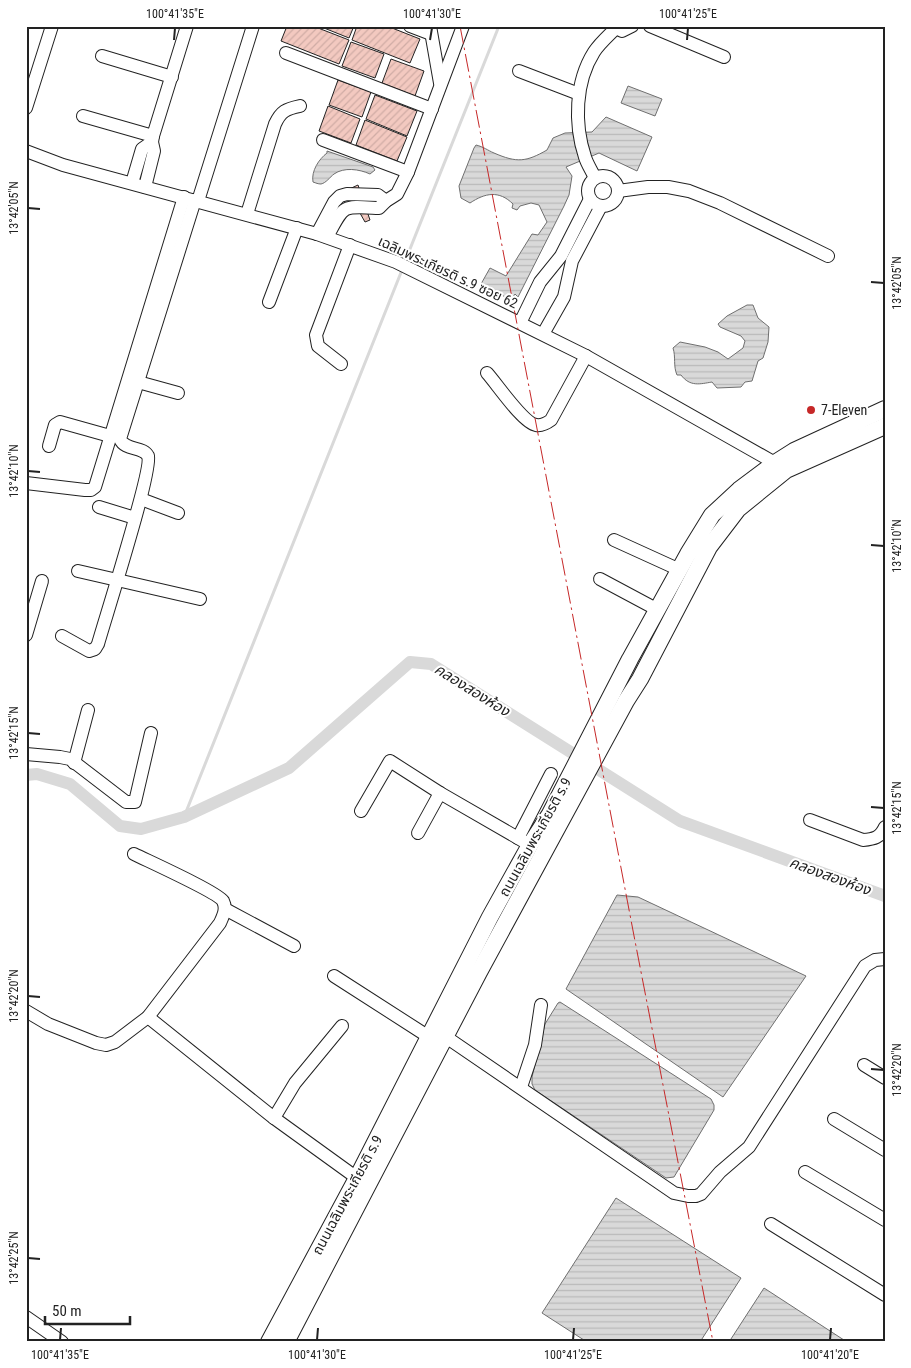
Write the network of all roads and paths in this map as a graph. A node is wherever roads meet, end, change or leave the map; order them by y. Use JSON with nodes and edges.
{"nodes":[{"id":1,"x":52,"y":26,"type":"edge"},
{"id":2,"x":187,"y":26,"type":"edge"},
{"id":3,"x":253,"y":26,"type":"edge"},
{"id":4,"x":410,"y":26,"type":"edge"},
{"id":5,"x":463,"y":26,"type":"edge"},
{"id":6,"x":632,"y":26,"type":"edge"},
{"id":7,"x":650,"y":26,"type":"edge"},
{"id":8,"x":613,"y":28,"type":"edge"},
{"id":9,"x":431,"y":30,"type":"edge"},
{"id":10,"x":286,"y":53,"type":"dead end"},
{"id":11,"x":102,"y":56,"type":"dead end"},
{"id":12,"x":724,"y":57,"type":"dead end"},
{"id":13,"x":519,"y":71,"type":"dead end"},
{"id":14,"x":172,"y":77,"type":"junction"},
{"id":15,"x":440,"y":83,"type":"junction"},
{"id":16,"x":579,"y":94,"type":"junction"},
{"id":17,"x":300,"y":106,"type":"dead end"},
{"id":18,"x":26,"y":108,"type":"edge"},
{"id":19,"x":432,"y":109,"type":"junction"},
{"id":20,"x":83,"y":116,"type":"dead end"},
{"id":21,"x":153,"y":139,"type":"junction"},
{"id":22,"x":323,"y":140,"type":"dead end"},
{"id":23,"x":26,"y":151,"type":"edge"},
{"id":24,"x":408,"y":172,"type":"junction"},
{"id":25,"x":595,"y":178,"type":"junction"},
{"id":26,"x":138,"y":185,"type":"junction"},
{"id":27,"x":618,"y":191,"type":"junction"},
{"id":28,"x":192,"y":199,"type":"junction"},
{"id":29,"x":595,"y":202,"type":"junction"},
{"id":30,"x":248,"y":214,"type":"junction"},
{"id":31,"x":297,"y":228,"type":"junction"},
{"id":32,"x":322,"y":235,"type":"junction"},
{"id":33,"x":350,"y":245,"type":"junction"},
{"id":34,"x":828,"y":256,"type":"dead end"},
{"id":35,"x":567,"y":258,"type":"junction"},
{"id":36,"x":269,"y":302,"type":"dead end"},
{"id":37,"x":520,"y":323,"type":"junction"},
{"id":38,"x":542,"y":334,"type":"junction"},
{"id":39,"x":586,"y":356,"type":"junction"},
{"id":40,"x":341,"y":364,"type":"dead end"},
{"id":41,"x":487,"y":374,"type":"dead end"},
{"id":42,"x":138,"y":382,"type":"junction"},
{"id":43,"x":178,"y":393,"type":"dead end"},
{"id":44,"x":885,"y":409,"type":"edge"},
{"id":45,"x":885,"y":426,"type":"edge"},
{"id":46,"x":110,"y":436,"type":"junction"},
{"id":47,"x":49,"y":446,"type":"dead end"},
{"id":48,"x":781,"y":466,"type":"junction"},
{"id":49,"x":26,"y":483,"type":"edge"},
{"id":50,"x":141,"y":499,"type":"junction"},
{"id":51,"x":99,"y":507,"type":"dead end"},
{"id":52,"x":178,"y":513,"type":"dead end"},
{"id":53,"x":135,"y":518,"type":"junction"},
{"id":54,"x":614,"y":540,"type":"dead end"},
{"id":55,"x":680,"y":570,"type":"junction"},
{"id":56,"x":78,"y":571,"type":"dead end"},
{"id":57,"x":600,"y":579,"type":"dead end"},
{"id":58,"x":116,"y":580,"type":"junction"},
{"id":59,"x":42,"y":581,"type":"dead end"},
{"id":60,"x":200,"y":600,"type":"dead end"},
{"id":61,"x":658,"y":610,"type":"junction"},
{"id":62,"x":26,"y":635,"type":"edge"},
{"id":63,"x":62,"y":636,"type":"dead end"},
{"id":64,"x":619,"y":698,"type":"junction"},
{"id":65,"x":88,"y":710,"type":"dead end"},
{"id":66,"x":151,"y":734,"type":"dead end"},
{"id":67,"x":26,"y":754,"type":"edge"},
{"id":68,"x":74,"y":763,"type":"junction"},
{"id":69,"x":551,"y":774,"type":"dead end"},
{"id":70,"x":440,"y":793,"type":"junction"},
{"id":71,"x":361,"y":811,"type":"dead end"},
{"id":72,"x":556,"y":817,"type":"junction"},
{"id":73,"x":810,"y":820,"type":"dead end"},
{"id":74,"x":885,"y":828,"type":"edge"},
{"id":75,"x":418,"y":832,"type":"dead end"},
{"id":76,"x":524,"y":841,"type":"junction"},
{"id":77,"x":134,"y":854,"type":"dead end"},
{"id":78,"x":223,"y":903,"type":"junction"},
{"id":79,"x":294,"y":946,"type":"dead end"},
{"id":80,"x":885,"y":959,"type":"edge"},
{"id":81,"x":334,"y":976,"type":"dead end"},
{"id":82,"x":541,"y":1005,"type":"dead end"},
{"id":83,"x":26,"y":1011,"type":"edge"},
{"id":84,"x":148,"y":1018,"type":"junction"},
{"id":85,"x":342,"y":1026,"type":"dead end"},
{"id":86,"x":429,"y":1037,"type":"junction"},
{"id":87,"x":446,"y":1037,"type":"junction"},
{"id":88,"x":864,"y":1065,"type":"dead end"},
{"id":89,"x":885,"y":1078,"type":"edge"},
{"id":90,"x":521,"y":1087,"type":"junction"},
{"id":91,"x":274,"y":1118,"type":"junction"},
{"id":92,"x":834,"y":1119,"type":"dead end"},
{"id":93,"x":885,"y":1150,"type":"edge"},
{"id":94,"x":805,"y":1172,"type":"dead end"},
{"id":95,"x":356,"y":1178,"type":"junction"},
{"id":96,"x":885,"y":1220,"type":"edge"},
{"id":97,"x":771,"y":1224,"type":"dead end"},
{"id":98,"x":885,"y":1294,"type":"edge"},
{"id":99,"x":26,"y":1317,"type":"edge"},
{"id":100,"x":62,"y":1342,"type":"edge"},
{"id":101,"x":269,"y":1342,"type":"edge"},
{"id":102,"x":286,"y":1342,"type":"edge"}],
"edges":[{"from":1,"to":18,"type":"street"},
{"from":2,"to":14,"type":"street"},
{"from":3,"to":28,"type":"street"},
{"from":4,"to":9,"type":"street"},
{"from":5,"to":15,"type":"street"},
{"from":6,"to":8,"type":"street"},
{"from":7,"to":12,"type":"street"},
{"from":8,"to":16,"type":"street"},
{"from":9,"to":15,"type":"street"},
{"from":10,"to":19,"type":"street"},
{"from":11,"to":14,"type":"street"},
{"from":13,"to":16,"type":"street"},
{"from":14,"to":21,"type":"street"},
{"from":15,"to":19,"type":"street"},
{"from":16,"to":25,"type":"street"},
{"from":17,"to":30,"type":"street"},
{"from":19,"to":24,"type":"street"},
{"from":20,"to":21,"type":"street"},
{"from":21,"to":26,"type":"street"},
{"from":22,"to":24,"type":"street"},
{"from":23,"to":26,"type":"street","name":"เฉลิมพระเกียรติ ร.9 ซอย 62"},
{"from":24,"to":32,"type":"street"},
{"from":25,"to":27,"type":"street"},
{"from":25,"to":29,"type":"street"},
{"from":26,"to":28,"type":"street","name":"เฉลิมพระเกียรติ ร.9 ซอย 62"},
{"from":27,"to":29,"type":"street"},
{"from":27,"to":34,"type":"street"},
{"from":28,"to":30,"type":"street","name":"เฉลิมพระเกียรติ ร.9 ซอย 62"},
{"from":28,"to":42,"type":"street"},
{"from":28,"to":46,"type":"street"},
{"from":29,"to":35,"type":"street"},
{"from":30,"to":31,"type":"street","name":"เฉลิมพระเกียรติ ร.9 ซอย 62"},
{"from":31,"to":32,"type":"street","name":"เฉลิมพระเกียรติ ร.9 ซอย 62"},
{"from":31,"to":36,"type":"street"},
{"from":32,"to":33,"type":"street","name":"เฉลิมพระเกียรติ ร.9 ซอย 62"},
{"from":33,"to":37,"type":"street","name":"เฉลิมพระเกียรติ ร.9 ซอย 62"},
{"from":33,"to":40,"type":"street"},
{"from":35,"to":37,"type":"street"},
{"from":35,"to":38,"type":"street"},
{"from":37,"to":38,"type":"street","name":"เฉลิมพระเกียรติ ร.9 ซอย 62"},
{"from":38,"to":39,"type":"street","name":"เฉลิมพระเกียรติ ร.9 ซอย 62"},
{"from":39,"to":41,"type":"street"},
{"from":39,"to":48,"type":"street","name":"เฉลิมพระเกียรติ ร.9 ซอย 62"},
{"from":42,"to":43,"type":"street"},
{"from":42,"to":50,"type":"street"},
{"from":44,"to":48,"type":"main road","name":"ถนนเฉลิมพระเกียรติ ร.9"},
{"from":45,"to":48,"type":"main road","name":"ถนนเฉลิมพระเกียรติ ร.9"},
{"from":46,"to":47,"type":"street"},
{"from":46,"to":49,"type":"street"},
{"from":48,"to":55,"type":"main road","name":"ถนนเฉลิมพระเกียรติ ร.9"},
{"from":48,"to":64,"type":"main road","name":"ถนนเฉลิมพระเกียรติ ร.9"},
{"from":50,"to":52,"type":"street"},
{"from":50,"to":53,"type":"street"},
{"from":51,"to":53,"type":"street"},
{"from":53,"to":58,"type":"street"},
{"from":54,"to":55,"type":"street"},
{"from":55,"to":61,"type":"main road","name":"ถนนเฉลิมพระเกียรติ ร.9"},
{"from":56,"to":58,"type":"street"},
{"from":57,"to":61,"type":"street"},
{"from":58,"to":60,"type":"street"},
{"from":58,"to":63,"type":"street"},
{"from":59,"to":62,"type":"street"},
{"from":61,"to":64,"type":"main road","name":"ถนนเฉลิมพระเกียรติ ร.9"},
{"from":64,"to":72,"type":"main road","name":"ถนนเฉลิมพระเกียรติ ร.9"},
{"from":65,"to":68,"type":"street"},
{"from":66,"to":68,"type":"street"},
{"from":67,"to":68,"type":"street"},
{"from":69,"to":76,"type":"street"},
{"from":70,"to":71,"type":"street"},
{"from":70,"to":75,"type":"street"},
{"from":70,"to":76,"type":"street"},
{"from":72,"to":76,"type":"main road","name":"ถนนเฉลิมพระเกียรติ ร.9"},
{"from":72,"to":87,"type":"main road","name":"ถนนเฉลิมพระเกียรติ ร.9"},
{"from":73,"to":74,"type":"street"},
{"from":76,"to":86,"type":"main road","name":"ถนนเฉลิมพระเกียรติ ร.9"},
{"from":77,"to":78,"type":"street"},
{"from":78,"to":79,"type":"street"},
{"from":78,"to":84,"type":"street"},
{"from":80,"to":90,"type":"street"},
{"from":81,"to":86,"type":"street"},
{"from":82,"to":90,"type":"street"},
{"from":83,"to":84,"type":"street"},
{"from":84,"to":91,"type":"street"},
{"from":85,"to":91,"type":"street"},
{"from":86,"to":95,"type":"main road","name":"ถนนเฉลิมพระเกียรติ ร.9"},
{"from":87,"to":90,"type":"street"},
{"from":87,"to":102,"type":"main road","name":"ถนนเฉลิมพระเกียรติ ร.9"},
{"from":88,"to":89,"type":"street"},
{"from":91,"to":95,"type":"street"},
{"from":92,"to":93,"type":"street"},
{"from":94,"to":96,"type":"street"},
{"from":95,"to":101,"type":"main road","name":"ถนนเฉลิมพระเกียรติ ร.9"},
{"from":97,"to":98,"type":"street"},
{"from":99,"to":100,"type":"street"}]}
